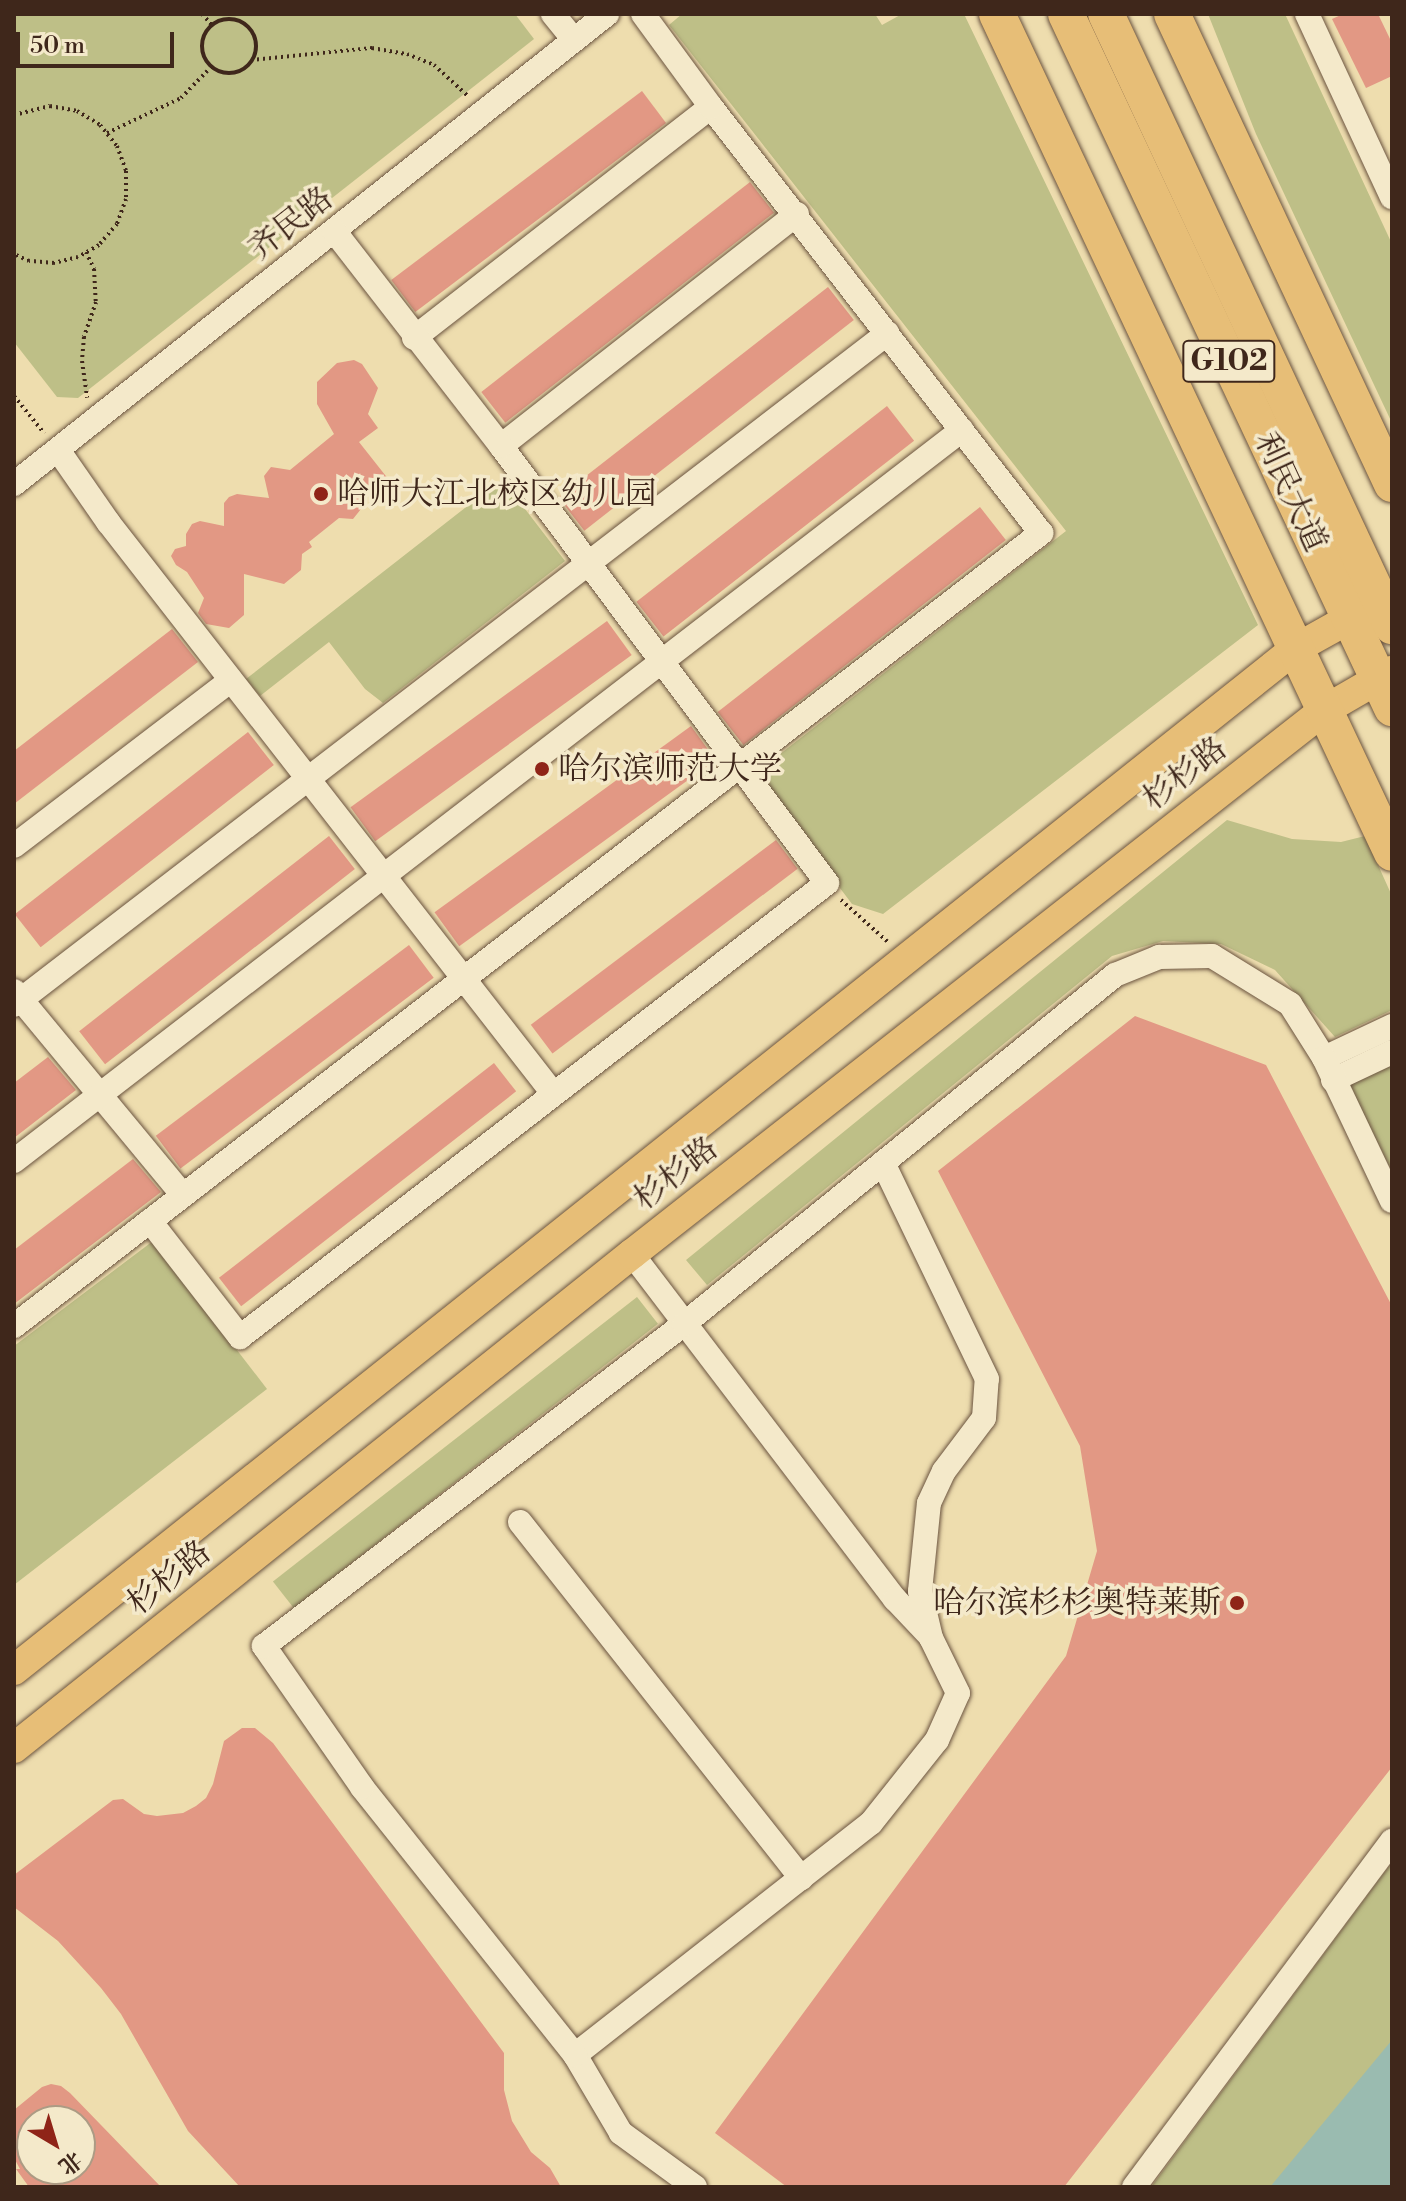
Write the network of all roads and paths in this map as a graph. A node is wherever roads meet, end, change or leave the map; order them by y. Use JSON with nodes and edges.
{"nodes":[{"id":1,"x":202,"y":14,"type":"edge"},
{"id":2,"x":553,"y":14,"type":"edge"},
{"id":3,"x":607,"y":14,"type":"edge"},
{"id":4,"x":643,"y":14,"type":"edge"},
{"id":5,"x":997,"y":14,"type":"edge"},
{"id":6,"x":1066,"y":14,"type":"edge"},
{"id":7,"x":1106,"y":14,"type":"edge"},
{"id":8,"x":1172,"y":14,"type":"edge"},
{"id":9,"x":1307,"y":14,"type":"edge"},
{"id":10,"x":212,"y":25,"type":"junction"},
{"id":11,"x":574,"y":40,"type":"junction"},
{"id":12,"x":251,"y":60,"type":"junction"},
{"id":13,"x":211,"y":66,"type":"junction"},
{"id":14,"x":711,"y":107,"type":"junction"},
{"id":15,"x":483,"y":113,"type":"junction"},
{"id":16,"x":14,"y":115,"type":"edge"},
{"id":17,"x":107,"y":133,"type":"junction"},
{"id":18,"x":1392,"y":197,"type":"edge"},
{"id":19,"x":797,"y":214,"type":"junction"},
{"id":20,"x":334,"y":231,"type":"junction"},
{"id":21,"x":86,"y":252,"type":"junction"},
{"id":22,"x":14,"y":254,"type":"edge"},
{"id":23,"x":888,"y":333,"type":"junction"},
{"id":24,"x":414,"y":338,"type":"junction"},
{"id":25,"x":14,"y":396,"type":"edge"},
{"id":26,"x":97,"y":419,"type":"junction"},
{"id":27,"x":962,"y":430,"type":"junction"},
{"id":28,"x":501,"y":446,"type":"junction"},
{"id":29,"x":58,"y":450,"type":"junction"},
{"id":30,"x":14,"y":484,"type":"edge"},
{"id":31,"x":1392,"y":484,"type":"edge"},
{"id":32,"x":588,"y":562,"type":"junction"},
{"id":33,"x":1378,"y":610,"type":"edge"},
{"id":34,"x":1295,"y":649,"type":"junction"},
{"id":35,"x":661,"y":660,"type":"junction"},
{"id":36,"x":231,"y":680,"type":"junction"},
{"id":37,"x":1387,"y":686,"type":"edge"},
{"id":38,"x":1323,"y":711,"type":"junction"},
{"id":39,"x":740,"y":766,"type":"junction"},
{"id":40,"x":308,"y":778,"type":"junction"},
{"id":41,"x":14,"y":846,"type":"edge"},
{"id":42,"x":1392,"y":853,"type":"edge"},
{"id":43,"x":383,"y":875,"type":"junction"},
{"id":44,"x":827,"y":883,"type":"junction"},
{"id":45,"x":907,"y":958,"type":"junction"},
{"id":46,"x":464,"y":979,"type":"junction"},
{"id":47,"x":16,"y":999,"type":"edge"},
{"id":48,"x":1392,"y":1026,"type":"edge"},
{"id":49,"x":1392,"y":1052,"type":"edge"},
{"id":50,"x":1329,"y":1069,"type":"junction"},
{"id":51,"x":552,"y":1092,"type":"junction"},
{"id":52,"x":100,"y":1095,"type":"junction"},
{"id":53,"x":14,"y":1161,"type":"edge"},
{"id":54,"x":883,"y":1163,"type":"junction"},
{"id":55,"x":183,"y":1195,"type":"junction"},
{"id":56,"x":1392,"y":1201,"type":"edge"},
{"id":57,"x":150,"y":1221,"type":"junction"},
{"id":58,"x":632,"y":1254,"type":"junction"},
{"id":59,"x":684,"y":1324,"type":"junction"},
{"id":60,"x":14,"y":1326,"type":"edge"},
{"id":61,"x":520,"y":1522,"type":"dead end"},
{"id":62,"x":931,"y":1638,"type":"junction"},
{"id":63,"x":14,"y":1670,"type":"edge"},
{"id":64,"x":14,"y":1748,"type":"edge"},
{"id":65,"x":1392,"y":1841,"type":"edge"},
{"id":66,"x":801,"y":1878,"type":"junction"},
{"id":67,"x":575,"y":2055,"type":"junction"},
{"id":68,"x":695,"y":2187,"type":"edge"},
{"id":69,"x":1134,"y":2187,"type":"edge"}],
"edges":[{"from":1,"to":10,"type":"path"},
{"from":2,"to":11,"type":"lane"},
{"from":3,"to":11,"type":"lane","name":"齐民路"},
{"from":4,"to":14,"type":"lane"},
{"from":5,"to":34,"type":"highway"},
{"from":6,"to":33,"type":"highway","name":"利民大道","number":"G102"},
{"from":7,"to":33,"type":"highway","name":"利民大道","number":"G102"},
{"from":8,"to":31,"type":"highway"},
{"from":9,"to":18,"type":"lane"},
{"from":10,"to":12,"type":"path"},
{"from":10,"to":13,"type":"path"},
{"from":11,"to":15,"type":"lane","name":"齐民路"},
{"from":12,"to":13,"type":"path"},
{"from":12,"to":15,"type":"path"},
{"from":13,"to":17,"type":"path"},
{"from":14,"to":19,"type":"lane"},
{"from":14,"to":24,"type":"lane"},
{"from":15,"to":20,"type":"lane","name":"齐民路"},
{"from":16,"to":17,"type":"path"},
{"from":17,"to":21,"type":"path"},
{"from":19,"to":23,"type":"lane"},
{"from":19,"to":28,"type":"lane"},
{"from":20,"to":24,"type":"lane"},
{"from":20,"to":26,"type":"lane","name":"齐民路"},
{"from":21,"to":22,"type":"path"},
{"from":21,"to":26,"type":"path"},
{"from":23,"to":27,"type":"lane"},
{"from":23,"to":32,"type":"lane"},
{"from":24,"to":28,"type":"lane"},
{"from":25,"to":29,"type":"path"},
{"from":26,"to":29,"type":"lane","name":"齐民路"},
{"from":27,"to":35,"type":"lane"},
{"from":27,"to":39,"type":"lane"},
{"from":28,"to":32,"type":"lane"},
{"from":29,"to":30,"type":"lane","name":"齐民路"},
{"from":29,"to":36,"type":"lane"},
{"from":32,"to":35,"type":"lane"},
{"from":32,"to":40,"type":"lane"},
{"from":33,"to":34,"type":"main road","name":"杉杉路"},
{"from":33,"to":37,"type":"highway","name":"利民大道","number":"G102"},
{"from":34,"to":38,"type":"highway"},
{"from":34,"to":45,"type":"main road","name":"杉杉路"},
{"from":35,"to":39,"type":"lane"},
{"from":35,"to":43,"type":"lane"},
{"from":36,"to":40,"type":"lane"},
{"from":36,"to":41,"type":"lane"},
{"from":37,"to":38,"type":"main road","name":"杉杉路"},
{"from":38,"to":42,"type":"highway"},
{"from":38,"to":58,"type":"main road","name":"杉杉路"},
{"from":39,"to":44,"type":"lane"},
{"from":39,"to":46,"type":"lane"},
{"from":40,"to":43,"type":"lane"},
{"from":40,"to":47,"type":"lane"},
{"from":43,"to":46,"type":"lane"},
{"from":43,"to":52,"type":"lane"},
{"from":44,"to":45,"type":"path"},
{"from":44,"to":51,"type":"lane"},
{"from":45,"to":63,"type":"main road","name":"杉杉路"},
{"from":46,"to":51,"type":"lane"},
{"from":46,"to":55,"type":"lane"},
{"from":47,"to":52,"type":"lane"},
{"from":48,"to":50,"type":"lane"},
{"from":49,"to":50,"type":"lane"},
{"from":50,"to":54,"type":"lane"},
{"from":50,"to":56,"type":"lane"},
{"from":51,"to":57,"type":"lane"},
{"from":52,"to":53,"type":"lane"},
{"from":52,"to":55,"type":"lane"},
{"from":54,"to":59,"type":"lane"},
{"from":54,"to":62,"type":"lane"},
{"from":55,"to":57,"type":"lane"},
{"from":57,"to":60,"type":"lane"},
{"from":58,"to":59,"type":"lane"},
{"from":58,"to":64,"type":"main road","name":"杉杉路"},
{"from":59,"to":62,"type":"lane"},
{"from":59,"to":67,"type":"lane"},
{"from":61,"to":66,"type":"lane"},
{"from":62,"to":66,"type":"lane"},
{"from":65,"to":69,"type":"lane"},
{"from":66,"to":67,"type":"lane"},
{"from":67,"to":68,"type":"lane"}]}
